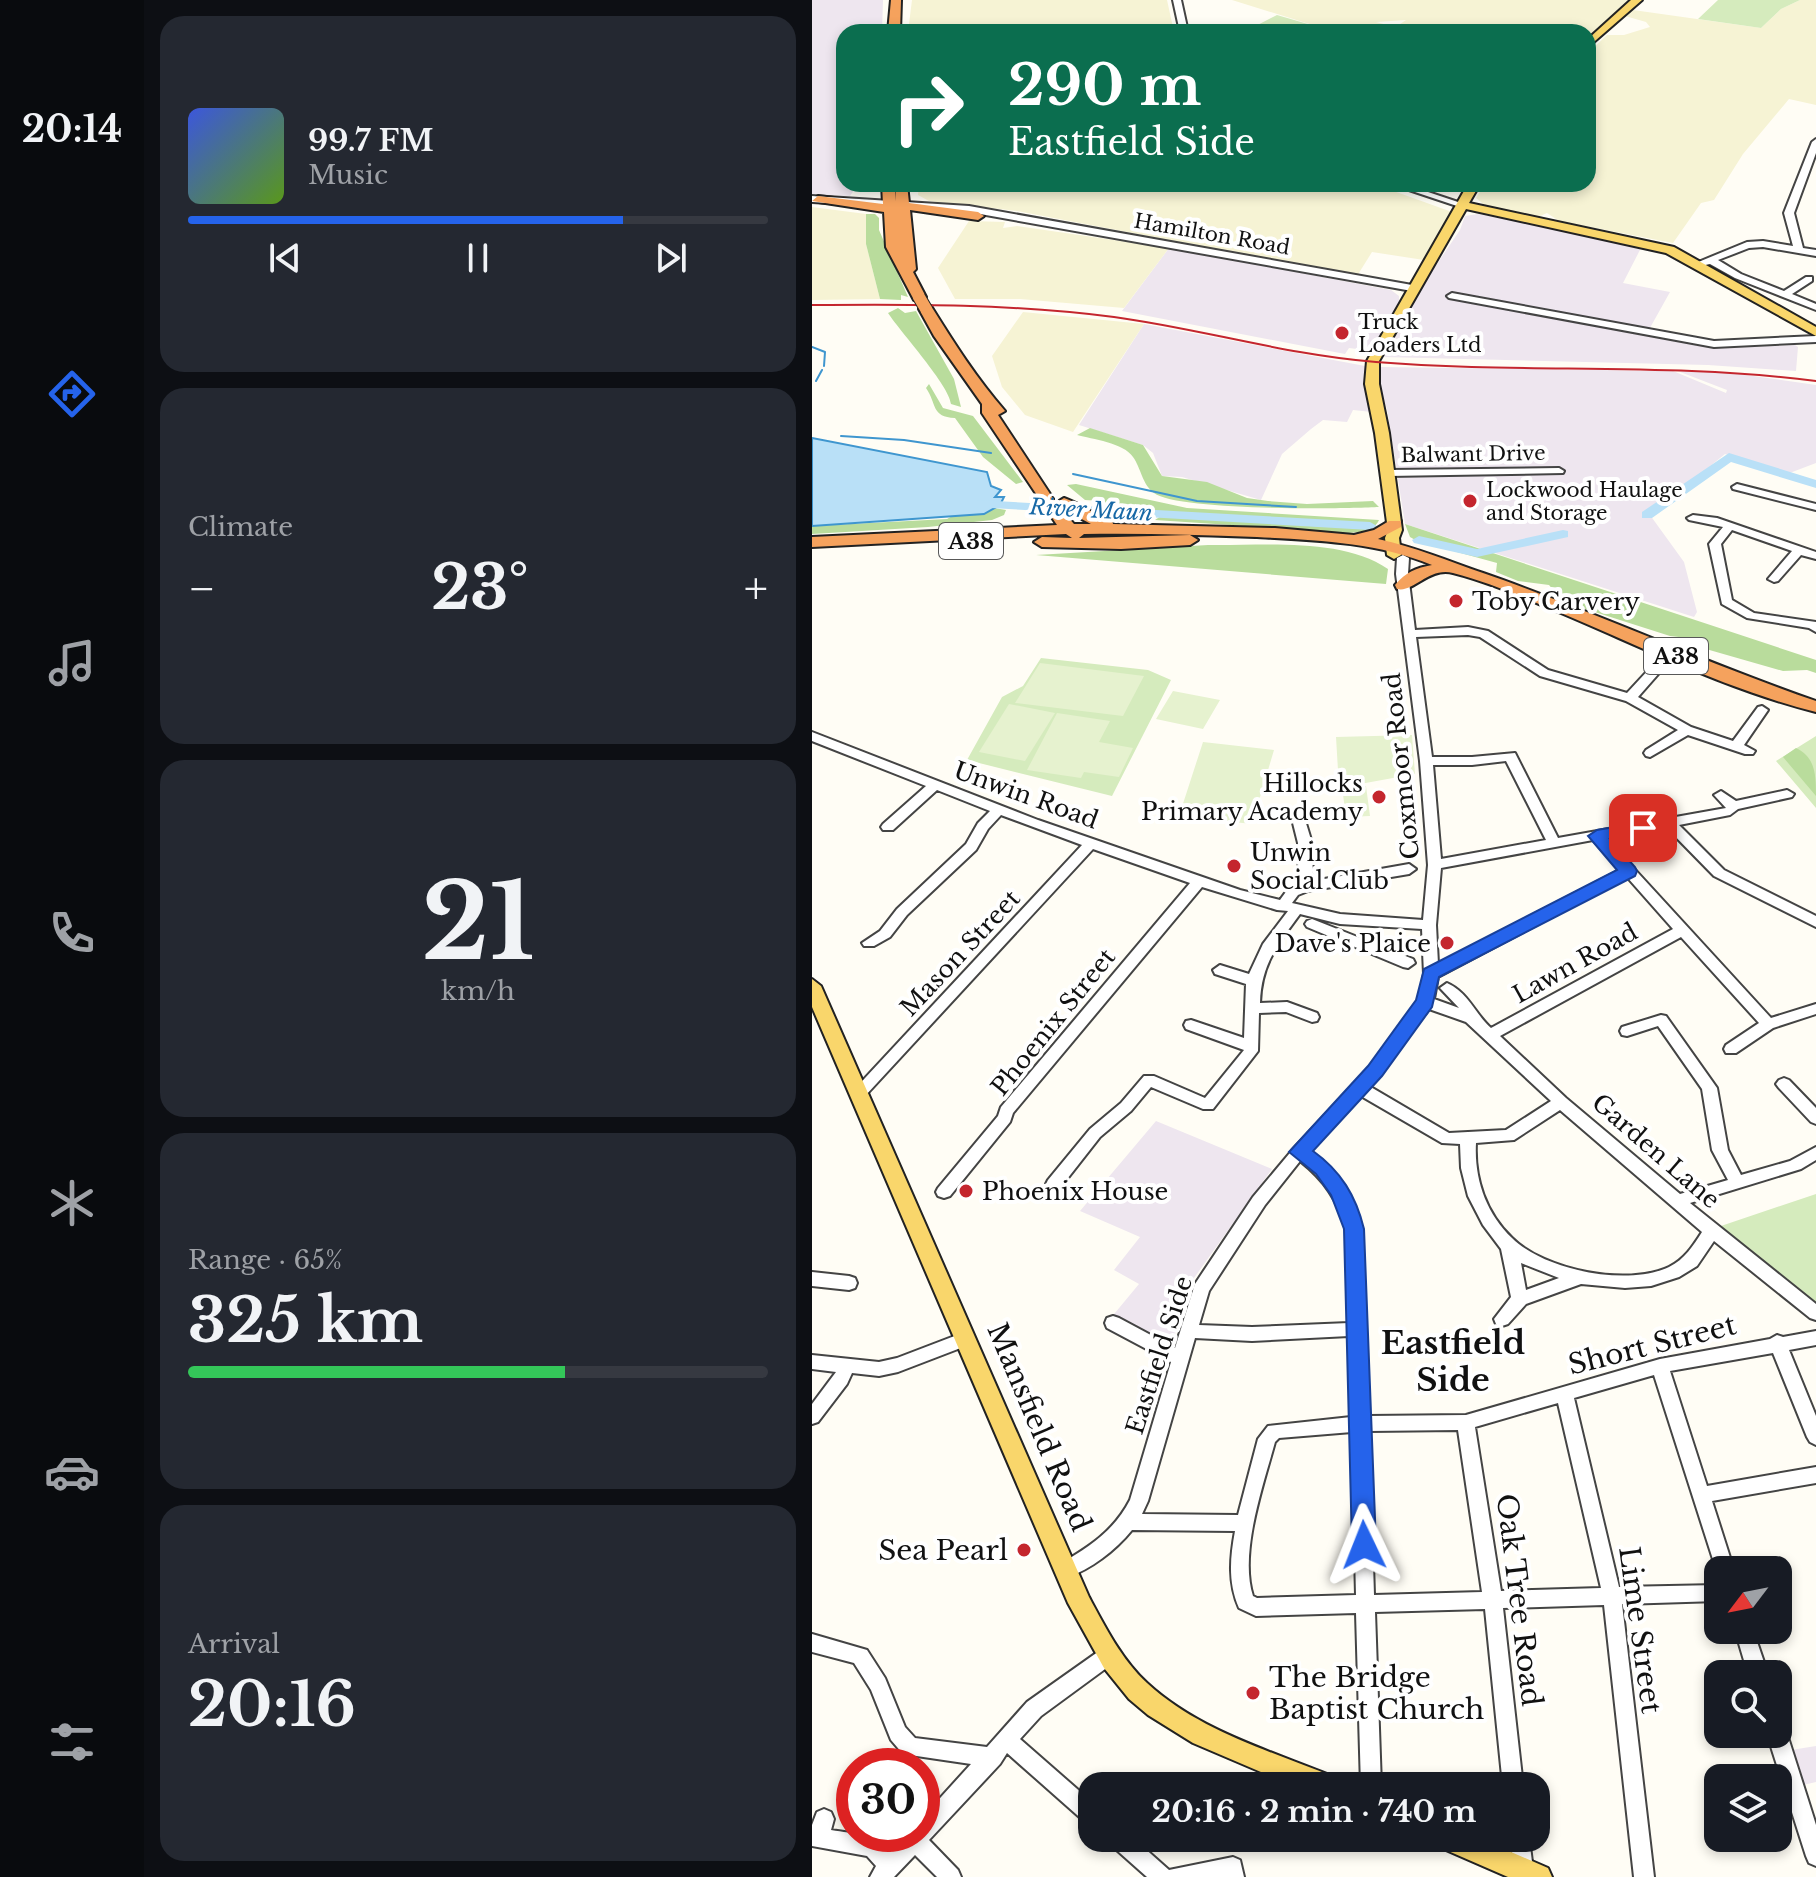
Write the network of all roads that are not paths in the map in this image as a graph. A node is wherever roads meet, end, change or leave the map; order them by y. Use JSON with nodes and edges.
{"nodes":[{"id":1,"x":896,"y":0,"type":"edge"},
{"id":2,"x":1177,"y":0,"type":"edge"},
{"id":3,"x":1637,"y":0,"type":"edge"},
{"id":4,"x":894,"y":24,"type":"edge"},
{"id":5,"x":1182,"y":24,"type":"edge"},
{"id":6,"x":1596,"y":37,"type":"edge"},
{"id":7,"x":1816,"y":142,"type":"edge"},
{"id":8,"x":891,"y":192,"type":"edge"},
{"id":9,"x":897,"y":192,"type":"edge"},
{"id":10,"x":1421,"y":192,"type":"edge"},
{"id":11,"x":1470,"y":192,"type":"edge"},
{"id":12,"x":814,"y":200,"type":"edge"},
{"id":13,"x":1463,"y":205,"type":"junction"},
{"id":14,"x":896,"y":207,"type":"junction"},
{"id":15,"x":978,"y":216,"type":"joint"},
{"id":16,"x":1006,"y":217,"type":"junction"},
{"id":17,"x":1799,"y":250,"type":"junction"},
{"id":18,"x":1816,"y":253,"type":"edge"},
{"id":19,"x":1705,"y":262,"type":"junction"},
{"id":20,"x":1809,"y":279,"type":"dead end"},
{"id":21,"x":1412,"y":288,"type":"junction"},
{"id":22,"x":1787,"y":293,"type":"junction"},
{"id":23,"x":1452,"y":296,"type":"dead end"},
{"id":24,"x":1816,"y":307,"type":"edge"},
{"id":25,"x":1816,"y":332,"type":"edge"},
{"id":26,"x":1816,"y":339,"type":"edge"},
{"id":27,"x":1559,"y":471,"type":"dead end"},
{"id":28,"x":1388,"y":473,"type":"junction"},
{"id":29,"x":1744,"y":487,"type":"dead end"},
{"id":30,"x":1816,"y":507,"type":"edge"},
{"id":31,"x":1693,"y":518,"type":"dead end"},
{"id":32,"x":1068,"y":519,"type":"junction"},
{"id":33,"x":1730,"y":526,"type":"junction"},
{"id":34,"x":890,"y":539,"type":"junction"},
{"id":35,"x":1204,"y":539,"type":"junction"},
{"id":36,"x":1349,"y":539,"type":"junction"},
{"id":37,"x":812,"y":542,"type":"edge"},
{"id":38,"x":1053,"y":542,"type":"junction"},
{"id":39,"x":1799,"y":550,"type":"junction"},
{"id":40,"x":1398,"y":553,"type":"junction"},
{"id":41,"x":1816,"y":556,"type":"edge"},
{"id":42,"x":1451,"y":567,"type":"junction"},
{"id":43,"x":1774,"y":579,"type":"dead end"},
{"id":44,"x":1815,"y":625,"type":"edge"},
{"id":45,"x":1409,"y":634,"type":"junction"},
{"id":46,"x":1656,"y":669,"type":"dead end"},
{"id":47,"x":1630,"y":698,"type":"junction"},
{"id":48,"x":1816,"y":707,"type":"edge"},
{"id":49,"x":1762,"y":710,"type":"dead end"},
{"id":50,"x":1653,"y":713,"type":"junction"},
{"id":51,"x":1641,"y":721,"type":"dead end"},
{"id":52,"x":1687,"y":730,"type":"junction"},
{"id":53,"x":812,"y":736,"type":"edge"},
{"id":54,"x":1650,"y":753,"type":"dead end"},
{"id":55,"x":1426,"y":761,"type":"junction"},
{"id":56,"x":935,"y":785,"type":"junction"},
{"id":57,"x":1787,"y":794,"type":"dead end"},
{"id":58,"x":1721,"y":795,"type":"dead end"},
{"id":59,"x":1734,"y":806,"type":"junction"},
{"id":60,"x":999,"y":810,"type":"junction"},
{"id":61,"x":1300,"y":823,"type":"dead end"},
{"id":62,"x":1670,"y":823,"type":"junction"},
{"id":63,"x":888,"y":827,"type":"dead end"},
{"id":64,"x":1597,"y":836,"type":"junction"},
{"id":65,"x":1091,"y":843,"type":"junction"},
{"id":66,"x":1554,"y":843,"type":"junction"},
{"id":67,"x":1435,"y":865,"type":"junction"},
{"id":68,"x":1409,"y":869,"type":"dead end"},
{"id":69,"x":1628,"y":871,"type":"junction"},
{"id":70,"x":1198,"y":882,"type":"junction"},
{"id":71,"x":1306,"y":887,"type":"junction"},
{"id":72,"x":1289,"y":909,"type":"junction"},
{"id":73,"x":1368,"y":921,"type":"junction"},
{"id":74,"x":1816,"y":923,"type":"edge"},
{"id":75,"x":1312,"y":924,"type":"dead end"},
{"id":76,"x":1429,"y":925,"type":"junction"},
{"id":77,"x":1682,"y":930,"type":"junction"},
{"id":78,"x":1804,"y":933,"type":"dead end"},
{"id":79,"x":1353,"y":941,"type":"junction"},
{"id":80,"x":869,"y":943,"type":"dead end"},
{"id":81,"x":1408,"y":963,"type":"dead end"},
{"id":82,"x":1219,"y":970,"type":"dead end"},
{"id":83,"x":1431,"y":974,"type":"junction"},
{"id":84,"x":1253,"y":981,"type":"junction"},
{"id":85,"x":812,"y":986,"type":"edge"},
{"id":86,"x":1447,"y":988,"type":"dead end"},
{"id":87,"x":1426,"y":1002,"type":"junction"},
{"id":88,"x":1254,"y":1008,"type":"junction"},
{"id":89,"x":1816,"y":1009,"type":"edge"},
{"id":90,"x":1312,"y":1017,"type":"dead end"},
{"id":91,"x":1471,"y":1018,"type":"junction"},
{"id":92,"x":1768,"y":1024,"type":"junction"},
{"id":93,"x":1191,"y":1025,"type":"dead end"},
{"id":94,"x":1627,"y":1031,"type":"dead end"},
{"id":95,"x":1490,"y":1035,"type":"junction"},
{"id":96,"x":1251,"y":1046,"type":"junction"},
{"id":97,"x":1731,"y":1049,"type":"dead end"},
{"id":98,"x":1784,"y":1084,"type":"dead end"},
{"id":99,"x":1360,"y":1088,"type":"junction"},
{"id":100,"x":860,"y":1092,"type":"junction"},
{"id":101,"x":1561,"y":1102,"type":"junction"},
{"id":102,"x":1816,"y":1118,"type":"edge"},
{"id":103,"x":1468,"y":1139,"type":"junction"},
{"id":104,"x":1299,"y":1152,"type":"junction"},
{"id":105,"x":1816,"y":1153,"type":"edge"},
{"id":106,"x":1054,"y":1184,"type":"dead end"},
{"id":107,"x":1738,"y":1184,"type":"junction"},
{"id":108,"x":944,"y":1192,"type":"dead end"},
{"id":109,"x":1678,"y":1201,"type":"junction"},
{"id":110,"x":1712,"y":1231,"type":"junction"},
{"id":111,"x":1509,"y":1246,"type":"junction"},
{"id":112,"x":1578,"y":1278,"type":"junction"},
{"id":113,"x":812,"y":1279,"type":"edge"},
{"id":114,"x":849,"y":1283,"type":"dead end"},
{"id":115,"x":1520,"y":1299,"type":"junction"},
{"id":116,"x":1816,"y":1313,"type":"edge"},
{"id":117,"x":1502,"y":1319,"type":"dead end"},
{"id":118,"x":1113,"y":1323,"type":"dead end"},
{"id":119,"x":1358,"y":1329,"type":"junction"},
{"id":120,"x":1188,"y":1331,"type":"junction"},
{"id":121,"x":1816,"y":1338,"type":"edge"},
{"id":122,"x":965,"y":1339,"type":"junction"},
{"id":123,"x":1777,"y":1342,"type":"junction"},
{"id":124,"x":1181,"y":1359,"type":"junction"},
{"id":125,"x":812,"y":1362,"type":"edge"},
{"id":126,"x":847,"y":1366,"type":"junction"},
{"id":127,"x":1660,"y":1366,"type":"junction"},
{"id":128,"x":1565,"y":1394,"type":"junction"},
{"id":129,"x":812,"y":1417,"type":"edge"},
{"id":130,"x":1466,"y":1422,"type":"junction"},
{"id":131,"x":1361,"y":1424,"type":"junction"},
{"id":132,"x":1816,"y":1437,"type":"edge"},
{"id":133,"x":1816,"y":1475,"type":"edge"},
{"id":134,"x":1703,"y":1495,"type":"junction"},
{"id":135,"x":1130,"y":1522,"type":"junction"},
{"id":136,"x":1247,"y":1523,"type":"junction"},
{"id":137,"x":1721,"y":1556,"type":"edge"},
{"id":138,"x":1066,"y":1570,"type":"junction"},
{"id":139,"x":1704,"y":1594,"type":"edge"},
{"id":140,"x":1612,"y":1597,"type":"junction"},
{"id":141,"x":1493,"y":1601,"type":"junction"},
{"id":142,"x":1365,"y":1606,"type":"junction"},
{"id":143,"x":812,"y":1643,"type":"edge"},
{"id":144,"x":1109,"y":1655,"type":"junction"},
{"id":145,"x":1007,"y":1740,"type":"junction"},
{"id":146,"x":1781,"y":1748,"type":"edge"},
{"id":147,"x":993,"y":1757,"type":"junction"},
{"id":148,"x":1293,"y":1772,"type":"edge"},
{"id":149,"x":1371,"y":1772,"type":"edge"},
{"id":150,"x":1511,"y":1772,"type":"edge"},
{"id":151,"x":1078,"y":1803,"type":"edge"},
{"id":152,"x":940,"y":1814,"type":"edge"},
{"id":153,"x":824,"y":1819,"type":"dead end"},
{"id":154,"x":903,"y":1852,"type":"edge"},
{"id":155,"x":931,"y":1852,"type":"edge"},
{"id":156,"x":1134,"y":1852,"type":"edge"},
{"id":157,"x":1480,"y":1852,"type":"edge"},
{"id":158,"x":1524,"y":1852,"type":"edge"},
{"id":159,"x":1816,"y":1856,"type":"edge"},
{"id":160,"x":885,"y":1871,"type":"edge"},
{"id":161,"x":1233,"y":1872,"type":"edge"},
{"id":162,"x":1531,"y":1874,"type":"edge"},
{"id":163,"x":951,"y":1877,"type":"edge"},
{"id":164,"x":1162,"y":1877,"type":"edge"},
{"id":165,"x":1176,"y":1877,"type":"edge"},
{"id":166,"x":1644,"y":1877,"type":"edge"}],
"edges":[{"from":1,"to":4,"type":"highway"},
{"from":2,"to":5,"type":"street"},
{"from":3,"to":6,"type":"main road"},
{"from":7,"to":17,"type":"street"},
{"from":8,"to":14,"type":"highway"},
{"from":9,"to":14,"type":"highway"},
{"from":10,"to":13,"type":"street"},
{"from":11,"to":13,"type":"main road"},
{"from":12,"to":14,"type":"highway"},
{"from":13,"to":19,"type":"main road"},
{"from":13,"to":21,"type":"main road"},
{"from":14,"to":15,"type":"highway"},
{"from":14,"to":16,"type":"street","name":"Hamilton Road"},
{"from":14,"to":32,"type":"highway"},
{"from":15,"to":16,"type":"street","name":"Hamilton Road"},
{"from":16,"to":21,"type":"street","name":"Hamilton Road"},
{"from":17,"to":18,"type":"street"},
{"from":17,"to":19,"type":"street"},
{"from":19,"to":22,"type":"street"},
{"from":19,"to":25,"type":"main road"},
{"from":20,"to":22,"type":"street"},
{"from":21,"to":28,"type":"main road"},
{"from":22,"to":24,"type":"street"},
{"from":23,"to":26,"type":"street"},
{"from":27,"to":28,"type":"street","name":"Balwant Drive"},
{"from":28,"to":40,"type":"main road"},
{"from":29,"to":30,"type":"street"},
{"from":31,"to":33,"type":"street"},
{"from":32,"to":34,"type":"highway","number":"A38"},
{"from":32,"to":35,"type":"highway"},
{"from":32,"to":36,"type":"highway","number":"A38"},
{"from":32,"to":38,"type":"highway"},
{"from":33,"to":39,"type":"street"},
{"from":33,"to":44,"type":"street"},
{"from":34,"to":37,"type":"highway","number":"A38"},
{"from":34,"to":38,"type":"highway","number":"A38"},
{"from":35,"to":38,"type":"highway","number":"A38"},
{"from":35,"to":40,"type":"highway","number":"A38"},
{"from":36,"to":40,"type":"highway"},
{"from":36,"to":40,"type":"highway"},
{"from":39,"to":41,"type":"street"},
{"from":39,"to":43,"type":"street"},
{"from":40,"to":42,"type":"highway","number":"A38"},
{"from":40,"to":42,"type":"highway"},
{"from":40,"to":45,"type":"street","name":"Coxmoor Road"},
{"from":42,"to":48,"type":"highway","number":"A38"},
{"from":45,"to":47,"type":"street"},
{"from":45,"to":55,"type":"street","name":"Coxmoor Road"},
{"from":46,"to":47,"type":"street"},
{"from":47,"to":50,"type":"street"},
{"from":49,"to":52,"type":"street"},
{"from":50,"to":51,"type":"street"},
{"from":50,"to":52,"type":"street"},
{"from":52,"to":54,"type":"street"},
{"from":53,"to":56,"type":"street","name":"Unwin Road"},
{"from":55,"to":66,"type":"street"},
{"from":55,"to":67,"type":"street","name":"Coxmoor Road"},
{"from":56,"to":60,"type":"street","name":"Unwin Road"},
{"from":56,"to":63,"type":"street"},
{"from":57,"to":59,"type":"street"},
{"from":58,"to":59,"type":"street"},
{"from":59,"to":62,"type":"street"},
{"from":60,"to":65,"type":"street","name":"Unwin Road"},
{"from":60,"to":80,"type":"street"},
{"from":61,"to":71,"type":"street"},
{"from":62,"to":64,"type":"street"},
{"from":62,"to":74,"type":"street"},
{"from":64,"to":66,"type":"street"},
{"from":64,"to":69,"type":"street"},
{"from":65,"to":70,"type":"street","name":"Unwin Road"},
{"from":65,"to":100,"type":"street","name":"Mason Street"},
{"from":66,"to":67,"type":"street"},
{"from":67,"to":76,"type":"street","name":"Coxmoor Road"},
{"from":68,"to":71,"type":"street"},
{"from":69,"to":77,"type":"street"},
{"from":69,"to":83,"type":"street"},
{"from":70,"to":72,"type":"street","name":"Unwin Road"},
{"from":70,"to":108,"type":"street","name":"Phoenix Street"},
{"from":71,"to":72,"type":"street"},
{"from":72,"to":73,"type":"street","name":"Unwin Road"},
{"from":72,"to":84,"type":"street"},
{"from":73,"to":76,"type":"street","name":"Unwin Road"},
{"from":73,"to":79,"type":"street"},
{"from":74,"to":78,"type":"street"},
{"from":75,"to":79,"type":"street"},
{"from":76,"to":83,"type":"street","name":"Coxmoor Road"},
{"from":77,"to":92,"type":"street"},
{"from":77,"to":95,"type":"street","name":"Lawn Road"},
{"from":79,"to":81,"type":"street"},
{"from":82,"to":84,"type":"street"},
{"from":83,"to":87,"type":"street","name":"Coxmoor Road"},
{"from":84,"to":88,"type":"street"},
{"from":85,"to":100,"type":"main road","name":"Mansfield Road"},
{"from":86,"to":91,"type":"street","name":"Garden Lane"},
{"from":87,"to":91,"type":"street","name":"Garden Lane"},
{"from":87,"to":99,"type":"street","name":"Eastfield Side"},
{"from":88,"to":90,"type":"street"},
{"from":88,"to":96,"type":"street"},
{"from":89,"to":92,"type":"street"},
{"from":91,"to":95,"type":"street","name":"Garden Lane"},
{"from":92,"to":97,"type":"street"},
{"from":93,"to":96,"type":"street"},
{"from":94,"to":107,"type":"street"},
{"from":95,"to":101,"type":"street","name":"Garden Lane"},
{"from":96,"to":106,"type":"street"},
{"from":98,"to":102,"type":"street"},
{"from":99,"to":103,"type":"street"},
{"from":99,"to":104,"type":"street","name":"Eastfield Side"},
{"from":100,"to":122,"type":"main road","name":"Mansfield Road"},
{"from":101,"to":103,"type":"street"},
{"from":101,"to":109,"type":"street","name":"Garden Lane"},
{"from":103,"to":111,"type":"street"},
{"from":104,"to":119,"type":"street"},
{"from":104,"to":120,"type":"street","name":"Eastfield Side"},
{"from":105,"to":107,"type":"street"},
{"from":107,"to":109,"type":"street"},
{"from":109,"to":110,"type":"street","name":"Garden Lane"},
{"from":110,"to":112,"type":"street"},
{"from":110,"to":116,"type":"street","name":"Garden Lane"},
{"from":111,"to":112,"type":"street"},
{"from":111,"to":115,"type":"street"},
{"from":112,"to":115,"type":"street"},
{"from":113,"to":114,"type":"street"},
{"from":115,"to":117,"type":"street"},
{"from":118,"to":124,"type":"street"},
{"from":119,"to":120,"type":"street"},
{"from":119,"to":131,"type":"street"},
{"from":120,"to":124,"type":"street","name":"Eastfield Side"},
{"from":121,"to":123,"type":"street","name":"Short Street"},
{"from":122,"to":126,"type":"street"},
{"from":122,"to":138,"type":"main road","name":"Mansfield Road"},
{"from":123,"to":127,"type":"street","name":"Short Street"},
{"from":123,"to":132,"type":"street"},
{"from":124,"to":135,"type":"street","name":"Eastfield Side"},
{"from":125,"to":126,"type":"street"},
{"from":126,"to":129,"type":"street"},
{"from":127,"to":128,"type":"street","name":"Short Street"},
{"from":127,"to":134,"type":"street"},
{"from":128,"to":130,"type":"street","name":"Short Street"},
{"from":128,"to":140,"type":"street","name":"Lime Street"},
{"from":130,"to":131,"type":"street","name":"Short Street"},
{"from":130,"to":141,"type":"street","name":"Oak Tree Road"},
{"from":131,"to":136,"type":"street","name":"Short Street"},
{"from":131,"to":142,"type":"street"},
{"from":133,"to":134,"type":"street"},
{"from":134,"to":137,"type":"street"},
{"from":135,"to":136,"type":"street"},
{"from":135,"to":138,"type":"street","name":"Eastfield Side"},
{"from":136,"to":142,"type":"street"},
{"from":138,"to":144,"type":"main road","name":"Mansfield Road"},
{"from":139,"to":140,"type":"street"},
{"from":140,"to":141,"type":"street"},
{"from":140,"to":166,"type":"street","name":"Lime Street"},
{"from":141,"to":142,"type":"street"},
{"from":141,"to":150,"type":"street","name":"Oak Tree Road"},
{"from":142,"to":149,"type":"street"},
{"from":143,"to":147,"type":"street"},
{"from":144,"to":145,"type":"street"},
{"from":144,"to":148,"type":"main road","name":"Mansfield Road"},
{"from":145,"to":147,"type":"street"},
{"from":145,"to":151,"type":"street"},
{"from":146,"to":159,"type":"street"},
{"from":147,"to":152,"type":"street"},
{"from":153,"to":160,"type":"street"},
{"from":154,"to":160,"type":"street"},
{"from":155,"to":163,"type":"street"},
{"from":156,"to":164,"type":"street"},
{"from":157,"to":162,"type":"main road"},
{"from":158,"to":162,"type":"street"},
{"from":161,"to":165,"type":"street"}]}
